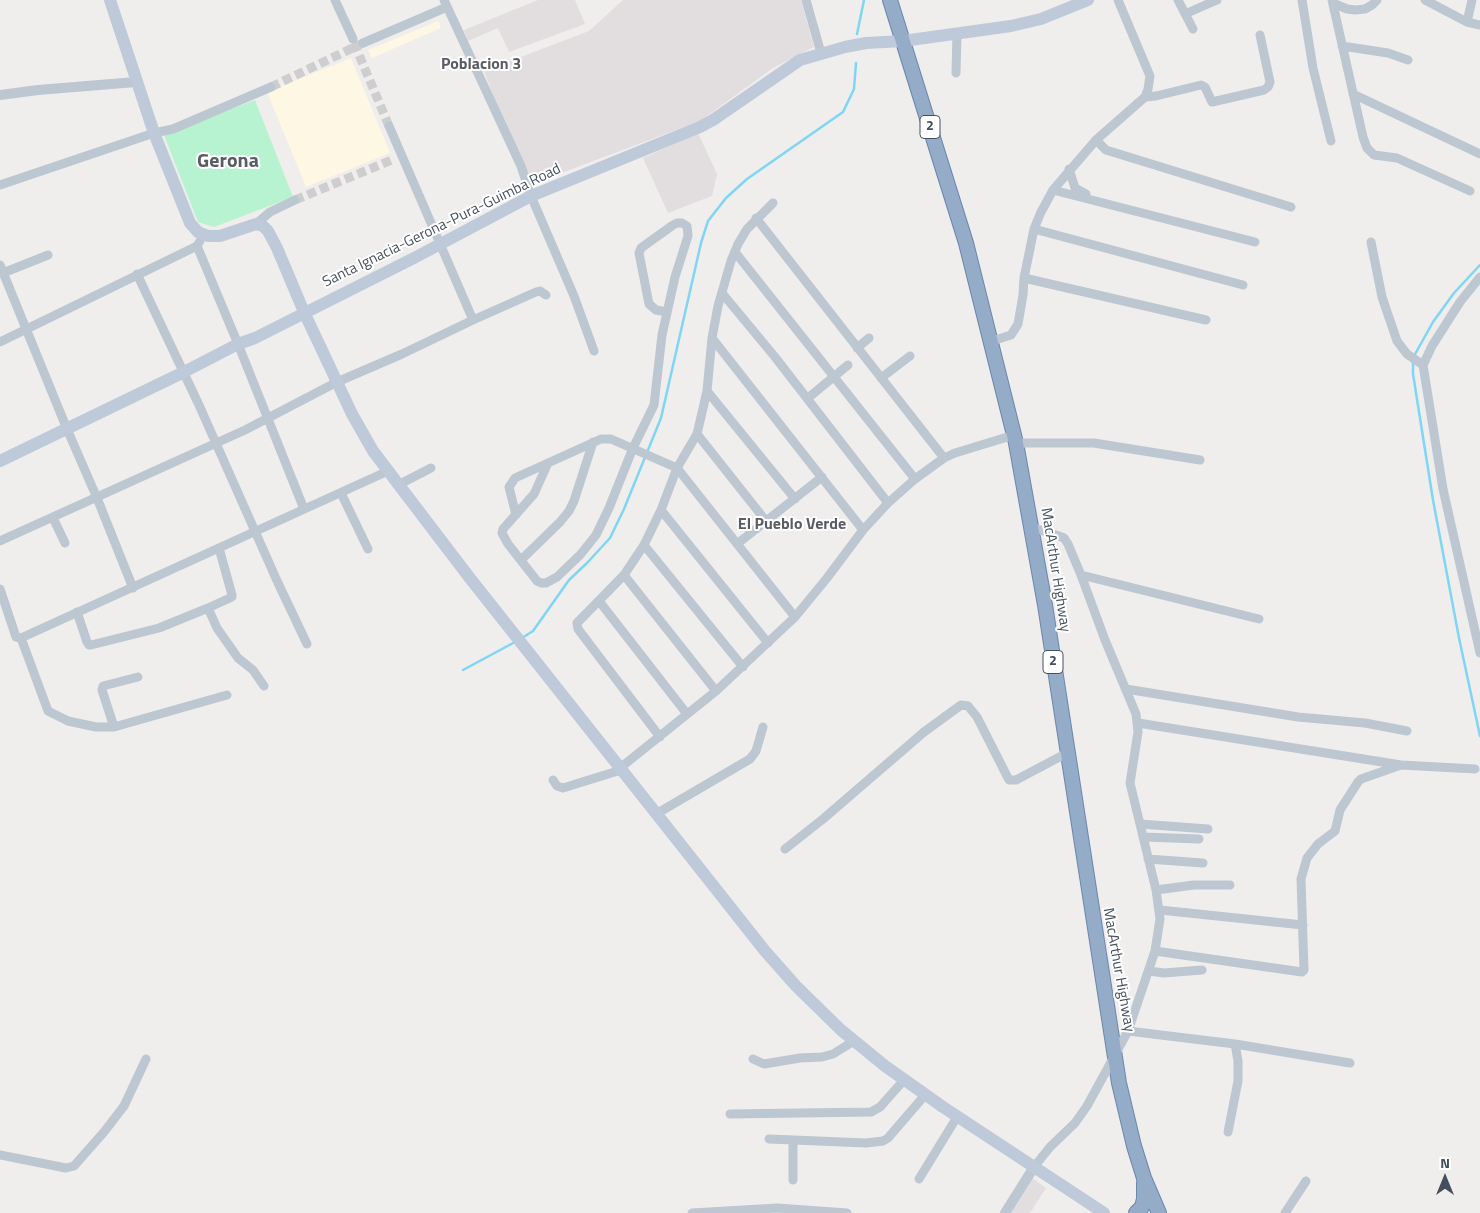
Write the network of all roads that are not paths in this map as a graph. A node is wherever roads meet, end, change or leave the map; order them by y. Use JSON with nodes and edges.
{"nodes":[{"id":1,"x":110,"y":0,"type":"edge"},
{"id":2,"x":335,"y":0,"type":"edge"},
{"id":3,"x":806,"y":0,"type":"edge"},
{"id":4,"x":890,"y":0,"type":"edge"},
{"id":5,"x":1088,"y":0,"type":"edge"},
{"id":6,"x":1118,"y":0,"type":"edge"},
{"id":7,"x":1178,"y":0,"type":"edge"},
{"id":8,"x":1217,"y":0,"type":"edge"},
{"id":9,"x":1302,"y":0,"type":"edge"},
{"id":10,"x":1377,"y":0,"type":"edge"},
{"id":11,"x":1426,"y":0,"type":"edge"},
{"id":12,"x":1472,"y":0,"type":"edge"},
{"id":13,"x":1332,"y":2,"type":"edge"},
{"id":14,"x":446,"y":4,"type":"edge"},
{"id":15,"x":1185,"y":14,"type":"junction"},
{"id":16,"x":1467,"y":22,"type":"junction"},
{"id":17,"x":1480,"y":24,"type":"edge"},
{"id":18,"x":1193,"y":29,"type":"dead end"},
{"id":19,"x":957,"y":33,"type":"junction"},
{"id":20,"x":1260,"y":35,"type":"dead end"},
{"id":21,"x":353,"y":39,"type":"tunnel mouth"},
{"id":22,"x":903,"y":41,"type":"junction"},
{"id":23,"x":363,"y":43,"type":"tunnel mouth"},
{"id":24,"x":1342,"y":46,"type":"junction"},
{"id":25,"x":820,"y":53,"type":"junction"},
{"id":26,"x":1408,"y":60,"type":"dead end"},
{"id":27,"x":956,"y":73,"type":"dead end"},
{"id":28,"x":136,"y":82,"type":"junction"},
{"id":29,"x":271,"y":87,"type":"tunnel mouth"},
{"id":30,"x":1353,"y":94,"type":"junction"},
{"id":31,"x":0,"y":95,"type":"edge"},
{"id":32,"x":1145,"y":97,"type":"junction"},
{"id":33,"x":389,"y":126,"type":"tunnel mouth"},
{"id":34,"x":154,"y":133,"type":"junction"},
{"id":35,"x":1096,"y":140,"type":"junction"},
{"id":36,"x":1331,"y":141,"type":"dead end"},
{"id":37,"x":1480,"y":154,"type":"edge"},
{"id":38,"x":1069,"y":170,"type":"junction"},
{"id":39,"x":0,"y":185,"type":"edge"},
{"id":40,"x":1053,"y":190,"type":"junction"},
{"id":41,"x":1470,"y":190,"type":"dead end"},
{"id":42,"x":531,"y":196,"type":"junction"},
{"id":43,"x":295,"y":200,"type":"tunnel mouth"},
{"id":44,"x":1095,"y":200,"type":"junction"},
{"id":45,"x":773,"y":203,"type":"dead end"},
{"id":46,"x":1291,"y":207,"type":"dead end"},
{"id":47,"x":756,"y":218,"type":"junction"},
{"id":48,"x":256,"y":224,"type":"junction"},
{"id":49,"x":1034,"y":229,"type":"junction"},
{"id":50,"x":204,"y":235,"type":"junction"},
{"id":51,"x":1255,"y":242,"type":"dead end"},
{"id":52,"x":1371,"y":242,"type":"dead end"},
{"id":53,"x":440,"y":244,"type":"junction"},
{"id":54,"x":196,"y":246,"type":"junction"},
{"id":55,"x":735,"y":252,"type":"junction"},
{"id":56,"x":48,"y":255,"type":"dead end"},
{"id":57,"x":2,"y":269,"type":"edge"},
{"id":58,"x":137,"y":274,"type":"junction"},
{"id":59,"x":1480,"y":277,"type":"edge"},
{"id":60,"x":1024,"y":278,"type":"junction"},
{"id":61,"x":1243,"y":286,"type":"dead end"},
{"id":62,"x":722,"y":293,"type":"junction"},
{"id":63,"x":546,"y":295,"type":"dead end"},
{"id":64,"x":304,"y":312,"type":"junction"},
{"id":65,"x":667,"y":312,"type":"junction"},
{"id":66,"x":473,"y":320,"type":"junction"},
{"id":67,"x":1206,"y":320,"type":"dead end"},
{"id":68,"x":27,"y":330,"type":"junction"},
{"id":69,"x":712,"y":338,"type":"junction"},
{"id":70,"x":869,"y":338,"type":"dead end"},
{"id":71,"x":992,"y":341,"type":"junction"},
{"id":72,"x":0,"y":342,"type":"edge"},
{"id":73,"x":238,"y":344,"type":"junction"},
{"id":74,"x":857,"y":348,"type":"junction"},
{"id":75,"x":594,"y":351,"type":"dead end"},
{"id":76,"x":910,"y":356,"type":"dead end"},
{"id":77,"x":848,"y":365,"type":"dead end"},
{"id":78,"x":1423,"y":365,"type":"junction"},
{"id":79,"x":182,"y":373,"type":"junction"},
{"id":80,"x":834,"y":376,"type":"junction"},
{"id":81,"x":881,"y":378,"type":"junction"},
{"id":82,"x":337,"y":382,"type":"junction"},
{"id":83,"x":707,"y":391,"type":"junction"},
{"id":84,"x":808,"y":398,"type":"junction"},
{"id":85,"x":267,"y":419,"type":"junction"},
{"id":86,"x":67,"y":429,"type":"junction"},
{"id":87,"x":697,"y":434,"type":"junction"},
{"id":88,"x":1015,"y":439,"type":"junction"},
{"id":89,"x":593,"y":442,"type":"junction"},
{"id":90,"x":216,"y":443,"type":"junction"},
{"id":91,"x":636,"y":449,"type":"junction"},
{"id":92,"x":944,"y":458,"type":"junction"},
{"id":93,"x":1200,"y":460,"type":"dead end"},
{"id":94,"x":0,"y":461,"type":"edge"},
{"id":95,"x":548,"y":463,"type":"junction"},
{"id":96,"x":431,"y":468,"type":"dead end"},
{"id":97,"x":677,"y":468,"type":"junction"},
{"id":98,"x":388,"y":471,"type":"junction"},
{"id":99,"x":822,"y":477,"type":"junction"},
{"id":100,"x":915,"y":479,"type":"junction"},
{"id":101,"x":398,"y":485,"type":"junction"},
{"id":102,"x":341,"y":493,"type":"junction"},
{"id":103,"x":98,"y":498,"type":"junction"},
{"id":104,"x":795,"y":499,"type":"junction"},
{"id":105,"x":888,"y":503,"type":"junction"},
{"id":106,"x":304,"y":509,"type":"junction"},
{"id":107,"x":661,"y":510,"type":"junction"},
{"id":108,"x":516,"y":515,"type":"junction"},
{"id":109,"x":54,"y":518,"type":"junction"},
{"id":110,"x":766,"y":521,"type":"junction"},
{"id":111,"x":1032,"y":527,"type":"junction"},
{"id":112,"x":863,"y":530,"type":"junction"},
{"id":113,"x":255,"y":532,"type":"junction"},
{"id":114,"x":0,"y":541,"type":"edge"},
{"id":115,"x":64,"y":543,"type":"dead end"},
{"id":116,"x":737,"y":544,"type":"junction"},
{"id":117,"x":644,"y":545,"type":"junction"},
{"id":118,"x":219,"y":548,"type":"junction"},
{"id":119,"x":368,"y":549,"type":"dead end"},
{"id":120,"x":521,"y":560,"type":"junction"},
{"id":121,"x":624,"y":575,"type":"junction"},
{"id":122,"x":1082,"y":575,"type":"junction"},
{"id":123,"x":133,"y":588,"type":"junction"},
{"id":124,"x":0,"y":589,"type":"edge"},
{"id":125,"x":600,"y":601,"type":"junction"},
{"id":126,"x":208,"y":608,"type":"junction"},
{"id":127,"x":1475,"y":611,"type":"edge"},
{"id":128,"x":77,"y":612,"type":"junction"},
{"id":129,"x":794,"y":617,"type":"junction"},
{"id":130,"x":1259,"y":619,"type":"dead end"},
{"id":131,"x":21,"y":638,"type":"junction"},
{"id":132,"x":768,"y":642,"type":"junction"},
{"id":133,"x":307,"y":644,"type":"dead end"},
{"id":134,"x":1480,"y":653,"type":"edge"},
{"id":135,"x":743,"y":667,"type":"junction"},
{"id":136,"x":138,"y":677,"type":"dead end"},
{"id":137,"x":264,"y":686,"type":"dead end"},
{"id":138,"x":1126,"y":689,"type":"junction"},
{"id":139,"x":716,"y":691,"type":"junction"},
{"id":140,"x":227,"y":695,"type":"dead end"},
{"id":141,"x":688,"y":714,"type":"junction"},
{"id":142,"x":1138,"y":723,"type":"junction"},
{"id":143,"x":114,"y":727,"type":"junction"},
{"id":144,"x":763,"y":727,"type":"dead end"},
{"id":145,"x":1407,"y":730,"type":"dead end"},
{"id":146,"x":660,"y":736,"type":"junction"},
{"id":147,"x":1067,"y":753,"type":"junction"},
{"id":148,"x":1401,"y":765,"type":"junction"},
{"id":149,"x":621,"y":769,"type":"junction"},
{"id":150,"x":1475,"y":769,"type":"dead end"},
{"id":151,"x":553,"y":780,"type":"dead end"},
{"id":152,"x":656,"y":814,"type":"junction"},
{"id":153,"x":1140,"y":824,"type":"junction"},
{"id":154,"x":1208,"y":829,"type":"dead end"},
{"id":155,"x":1143,"y":837,"type":"junction"},
{"id":156,"x":1199,"y":839,"type":"dead end"},
{"id":157,"x":785,"y":849,"type":"dead end"},
{"id":158,"x":1148,"y":859,"type":"junction"},
{"id":159,"x":1203,"y":863,"type":"dead end"},
{"id":160,"x":1230,"y":885,"type":"dead end"},
{"id":161,"x":1156,"y":890,"type":"junction"},
{"id":162,"x":1160,"y":910,"type":"junction"},
{"id":163,"x":1303,"y":925,"type":"junction"},
{"id":164,"x":1155,"y":950,"type":"junction"},
{"id":165,"x":1202,"y":970,"type":"dead end"},
{"id":166,"x":1149,"y":971,"type":"junction"},
{"id":167,"x":1128,"y":1032,"type":"junction"},
{"id":168,"x":854,"y":1041,"type":"junction"},
{"id":169,"x":1235,"y":1044,"type":"junction"},
{"id":170,"x":1116,"y":1053,"type":"junction"},
{"id":171,"x":146,"y":1059,"type":"dead end"},
{"id":172,"x":753,"y":1059,"type":"dead end"},
{"id":173,"x":1350,"y":1063,"type":"dead end"},
{"id":174,"x":904,"y":1080,"type":"junction"},
{"id":175,"x":924,"y":1095,"type":"junction"},
{"id":176,"x":730,"y":1114,"type":"dead end"},
{"id":177,"x":957,"y":1117,"type":"junction"},
{"id":178,"x":1228,"y":1132,"type":"dead end"},
{"id":179,"x":769,"y":1139,"type":"dead end"},
{"id":180,"x":793,"y":1140,"type":"junction"},
{"id":181,"x":0,"y":1155,"type":"edge"},
{"id":182,"x":1034,"y":1167,"type":"junction"},
{"id":183,"x":1144,"y":1178,"type":"junction"},
{"id":184,"x":793,"y":1180,"type":"dead end"},
{"id":185,"x":919,"y":1180,"type":"dead end"},
{"id":186,"x":1306,"y":1181,"type":"dead end"},
{"id":187,"x":692,"y":1213,"type":"edge"},
{"id":188,"x":847,"y":1213,"type":"edge"},
{"id":189,"x":1005,"y":1213,"type":"edge"},
{"id":190,"x":1104,"y":1213,"type":"edge"},
{"id":191,"x":1136,"y":1213,"type":"edge"},
{"id":192,"x":1159,"y":1213,"type":"edge"},
{"id":193,"x":1285,"y":1213,"type":"edge"}],
"edges":[{"from":1,"to":28,"type":"main road"},
{"from":2,"to":21,"type":"street"},
{"from":3,"to":25,"type":"street"},
{"from":4,"to":22,"type":"highway","name":"MacArthur Highway","number":"2"},
{"from":5,"to":19,"type":"main road","name":"Santa Ignacia-Gerona-Pura-Guimba Road"},
{"from":6,"to":32,"type":"street"},
{"from":7,"to":15,"type":"street"},
{"from":8,"to":15,"type":"street"},
{"from":9,"to":36,"type":"street"},
{"from":10,"to":13,"type":"street"},
{"from":11,"to":16,"type":"street"},
{"from":12,"to":16,"type":"street"},
{"from":13,"to":24,"type":"street"},
{"from":14,"to":23,"type":"street"},
{"from":14,"to":42,"type":"street"},
{"from":15,"to":18,"type":"street"},
{"from":16,"to":17,"type":"street"},
{"from":19,"to":22,"type":"main road","name":"Santa Ignacia-Gerona-Pura-Guimba Road"},
{"from":19,"to":27,"type":"street"},
{"from":20,"to":32,"type":"street"},
{"from":22,"to":25,"type":"main road","name":"Santa Ignacia-Gerona-Pura-Guimba Road"},
{"from":22,"to":71,"type":"highway","name":"MacArthur Highway","number":"2"},
{"from":24,"to":26,"type":"street"},
{"from":24,"to":30,"type":"street"},
{"from":25,"to":42,"type":"main road","name":"Santa Ignacia-Gerona-Pura-Guimba Road"},
{"from":28,"to":31,"type":"street"},
{"from":28,"to":34,"type":"main road"},
{"from":29,"to":34,"type":"street"},
{"from":30,"to":37,"type":"street"},
{"from":30,"to":41,"type":"street"},
{"from":32,"to":35,"type":"street"},
{"from":33,"to":53,"type":"street"},
{"from":34,"to":39,"type":"street"},
{"from":34,"to":50,"type":"main road"},
{"from":35,"to":38,"type":"street"},
{"from":35,"to":46,"type":"street"},
{"from":38,"to":40,"type":"street"},
{"from":38,"to":44,"type":"street"},
{"from":40,"to":44,"type":"street"},
{"from":40,"to":49,"type":"street"},
{"from":42,"to":53,"type":"main road","name":"Santa Ignacia-Gerona-Pura-Guimba Road"},
{"from":42,"to":75,"type":"street"},
{"from":43,"to":48,"type":"street"},
{"from":44,"to":51,"type":"street"},
{"from":45,"to":47,"type":"street"},
{"from":47,"to":55,"type":"street"},
{"from":47,"to":74,"type":"street"},
{"from":48,"to":50,"type":"main road"},
{"from":48,"to":64,"type":"main road"},
{"from":49,"to":60,"type":"street"},
{"from":49,"to":61,"type":"street"},
{"from":50,"to":54,"type":"street"},
{"from":52,"to":78,"type":"street"},
{"from":53,"to":64,"type":"main road","name":"Santa Ignacia-Gerona-Pura-Guimba Road"},
{"from":53,"to":66,"type":"street"},
{"from":54,"to":58,"type":"street"},
{"from":54,"to":73,"type":"street"},
{"from":55,"to":62,"type":"street"},
{"from":55,"to":80,"type":"street"},
{"from":56,"to":57,"type":"street"},
{"from":57,"to":68,"type":"street"},
{"from":58,"to":68,"type":"street"},
{"from":58,"to":79,"type":"street"},
{"from":59,"to":78,"type":"street"},
{"from":60,"to":67,"type":"street"},
{"from":60,"to":71,"type":"street"},
{"from":62,"to":69,"type":"street"},
{"from":62,"to":84,"type":"street"},
{"from":63,"to":66,"type":"street"},
{"from":64,"to":73,"type":"main road","name":"Santa Ignacia-Gerona-Pura-Guimba Road"},
{"from":64,"to":82,"type":"main road"},
{"from":65,"to":65,"type":"street"},
{"from":65,"to":91,"type":"street"},
{"from":66,"to":82,"type":"street"},
{"from":68,"to":72,"type":"street"},
{"from":68,"to":86,"type":"street"},
{"from":69,"to":83,"type":"street"},
{"from":69,"to":99,"type":"street"},
{"from":70,"to":74,"type":"street"},
{"from":71,"to":88,"type":"highway","name":"MacArthur Highway","number":"2"},
{"from":73,"to":79,"type":"main road","name":"Santa Ignacia-Gerona-Pura-Guimba Road"},
{"from":73,"to":85,"type":"street"},
{"from":74,"to":81,"type":"street"},
{"from":76,"to":81,"type":"street"},
{"from":77,"to":80,"type":"street"},
{"from":78,"to":127,"type":"street"},
{"from":79,"to":86,"type":"main road","name":"Santa Ignacia-Gerona-Pura-Guimba Road"},
{"from":79,"to":90,"type":"street"},
{"from":80,"to":84,"type":"street"},
{"from":80,"to":100,"type":"street"},
{"from":81,"to":92,"type":"street"},
{"from":82,"to":85,"type":"street"},
{"from":82,"to":98,"type":"main road"},
{"from":83,"to":87,"type":"street"},
{"from":83,"to":104,"type":"street"},
{"from":84,"to":105,"type":"street"},
{"from":85,"to":90,"type":"street"},
{"from":85,"to":106,"type":"street"},
{"from":86,"to":94,"type":"main road","name":"Santa Ignacia-Gerona-Pura-Guimba Road"},
{"from":86,"to":103,"type":"street"},
{"from":87,"to":97,"type":"street"},
{"from":87,"to":110,"type":"street"},
{"from":88,"to":92,"type":"street"},
{"from":88,"to":93,"type":"street"},
{"from":88,"to":111,"type":"highway","name":"MacArthur Highway","number":"2"},
{"from":89,"to":91,"type":"street"},
{"from":89,"to":95,"type":"street"},
{"from":89,"to":120,"type":"street"},
{"from":90,"to":103,"type":"street"},
{"from":90,"to":113,"type":"street"},
{"from":91,"to":97,"type":"street"},
{"from":91,"to":120,"type":"street"},
{"from":92,"to":100,"type":"street"},
{"from":95,"to":108,"type":"street"},
{"from":95,"to":108,"type":"street"},
{"from":96,"to":101,"type":"street"},
{"from":97,"to":107,"type":"street"},
{"from":97,"to":116,"type":"street"},
{"from":98,"to":101,"type":"main road"},
{"from":98,"to":102,"type":"street"},
{"from":99,"to":104,"type":"street"},
{"from":99,"to":112,"type":"street"},
{"from":100,"to":105,"type":"street"},
{"from":101,"to":149,"type":"main road"},
{"from":102,"to":106,"type":"street"},
{"from":102,"to":119,"type":"street"},
{"from":103,"to":109,"type":"street"},
{"from":103,"to":123,"type":"street"},
{"from":104,"to":110,"type":"street"},
{"from":105,"to":112,"type":"street"},
{"from":106,"to":113,"type":"street"},
{"from":107,"to":117,"type":"street"},
{"from":107,"to":132,"type":"street"},
{"from":108,"to":120,"type":"street"},
{"from":109,"to":114,"type":"street"},
{"from":109,"to":115,"type":"street"},
{"from":110,"to":116,"type":"street"},
{"from":111,"to":122,"type":"street"},
{"from":111,"to":147,"type":"highway","name":"MacArthur Highway","number":"2"},
{"from":112,"to":129,"type":"street"},
{"from":113,"to":118,"type":"street"},
{"from":113,"to":133,"type":"street"},
{"from":116,"to":129,"type":"street"},
{"from":117,"to":121,"type":"street"},
{"from":117,"to":135,"type":"street"},
{"from":118,"to":123,"type":"street"},
{"from":118,"to":126,"type":"street"},
{"from":121,"to":125,"type":"street"},
{"from":121,"to":139,"type":"street"},
{"from":122,"to":130,"type":"street"},
{"from":122,"to":138,"type":"street"},
{"from":123,"to":128,"type":"street"},
{"from":124,"to":131,"type":"street"},
{"from":125,"to":141,"type":"street"},
{"from":125,"to":146,"type":"street"},
{"from":126,"to":128,"type":"street"},
{"from":126,"to":137,"type":"street"},
{"from":127,"to":134,"type":"street"},
{"from":128,"to":131,"type":"street"},
{"from":129,"to":132,"type":"street"},
{"from":131,"to":143,"type":"street"},
{"from":132,"to":135,"type":"street"},
{"from":135,"to":139,"type":"street"},
{"from":136,"to":143,"type":"street"},
{"from":138,"to":142,"type":"street"},
{"from":138,"to":145,"type":"street"},
{"from":139,"to":141,"type":"street"},
{"from":140,"to":143,"type":"street"},
{"from":141,"to":146,"type":"street"},
{"from":142,"to":148,"type":"street"},
{"from":142,"to":153,"type":"street"},
{"from":144,"to":152,"type":"street"},
{"from":146,"to":149,"type":"street"},
{"from":147,"to":157,"type":"street"},
{"from":147,"to":170,"type":"highway","name":"MacArthur Highway","number":"2"},
{"from":148,"to":150,"type":"street"},
{"from":148,"to":163,"type":"street"},
{"from":149,"to":151,"type":"street"},
{"from":149,"to":152,"type":"main road"},
{"from":152,"to":168,"type":"main road"},
{"from":153,"to":154,"type":"street"},
{"from":153,"to":155,"type":"street"},
{"from":155,"to":156,"type":"street"},
{"from":155,"to":158,"type":"street"},
{"from":158,"to":159,"type":"street"},
{"from":158,"to":161,"type":"street"},
{"from":160,"to":161,"type":"street"},
{"from":161,"to":162,"type":"street"},
{"from":162,"to":163,"type":"street"},
{"from":162,"to":164,"type":"street"},
{"from":163,"to":164,"type":"street"},
{"from":164,"to":166,"type":"street"},
{"from":165,"to":166,"type":"street"},
{"from":166,"to":167,"type":"street"},
{"from":167,"to":169,"type":"street"},
{"from":167,"to":170,"type":"street"},
{"from":168,"to":172,"type":"street"},
{"from":168,"to":174,"type":"main road"},
{"from":169,"to":173,"type":"street"},
{"from":169,"to":178,"type":"street"},
{"from":170,"to":182,"type":"street"},
{"from":170,"to":183,"type":"highway","name":"MacArthur Highway","number":"2"},
{"from":171,"to":181,"type":"street"},
{"from":174,"to":175,"type":"main road"},
{"from":174,"to":176,"type":"street"},
{"from":175,"to":177,"type":"main road"},
{"from":175,"to":180,"type":"street"},
{"from":177,"to":182,"type":"main road"},
{"from":177,"to":185,"type":"street"},
{"from":179,"to":180,"type":"street"},
{"from":180,"to":184,"type":"street"},
{"from":182,"to":189,"type":"street"},
{"from":182,"to":190,"type":"main road"},
{"from":183,"to":191,"type":"highway"},
{"from":183,"to":192,"type":"highway","name":"MacArthur Highway","number":"2"},
{"from":186,"to":193,"type":"street"},
{"from":187,"to":188,"type":"street"}]}
